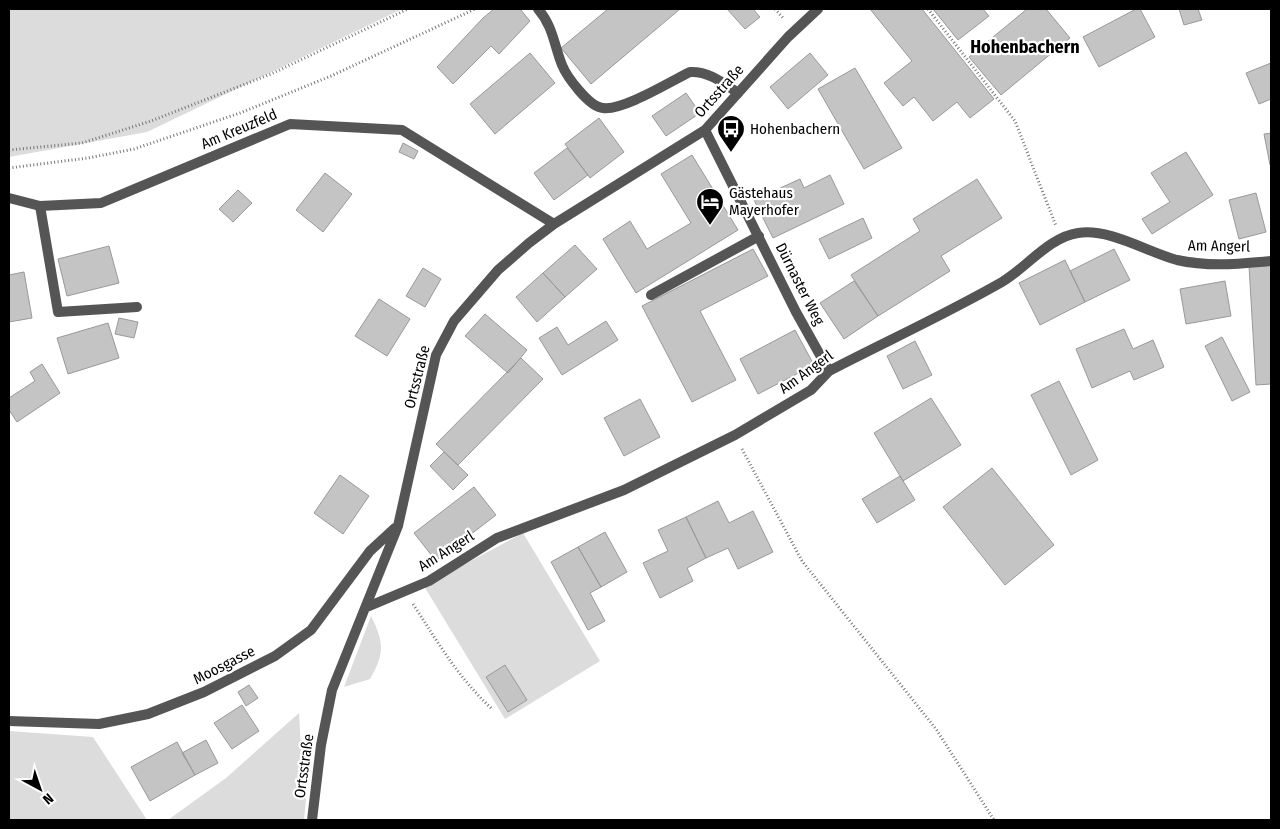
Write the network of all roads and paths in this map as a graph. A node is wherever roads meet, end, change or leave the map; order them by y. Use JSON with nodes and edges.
{"nodes":[{"id":1,"x":408,"y":9,"type":"edge"},
{"id":2,"x":476,"y":9,"type":"edge"},
{"id":3,"x":538,"y":9,"type":"edge"},
{"id":4,"x":818,"y":9,"type":"edge"},
{"id":5,"x":928,"y":9,"type":"edge"},
{"id":6,"x":738,"y":93,"type":"junction"},
{"id":7,"x":704,"y":130,"type":"junction"},
{"id":8,"x":9,"y":150,"type":"edge"},
{"id":9,"x":9,"y":168,"type":"edge"},
{"id":10,"x":9,"y":198,"type":"edge"},
{"id":11,"x":40,"y":206,"type":"junction"},
{"id":12,"x":554,"y":224,"type":"junction"},
{"id":13,"x":759,"y":236,"type":"junction"},
{"id":14,"x":1061,"y":238,"type":"junction"},
{"id":15,"x":1271,"y":261,"type":"edge"},
{"id":16,"x":651,"y":295,"type":"dead end"},
{"id":17,"x":137,"y":306,"type":"dead end"},
{"id":18,"x":829,"y":371,"type":"junction"},
{"id":19,"x":735,"y":435,"type":"junction"},
{"id":20,"x":398,"y":526,"type":"junction"},
{"id":21,"x":405,"y":590,"type":"junction"},
{"id":22,"x":367,"y":607,"type":"junction"},
{"id":23,"x":492,"y":709,"type":"dead end"},
{"id":24,"x":9,"y":721,"type":"edge"},
{"id":25,"x":312,"y":820,"type":"edge"},
{"id":26,"x":994,"y":820,"type":"edge"}],
"edges":[{"from":1,"to":8,"type":"path"},
{"from":2,"to":9,"type":"path"},
{"from":3,"to":6,"type":"street"},
{"from":4,"to":6,"type":"street","name":"Ortsstraße"},
{"from":5,"to":14,"type":"path"},
{"from":6,"to":7,"type":"street","name":"Ortsstraße"},
{"from":7,"to":12,"type":"street","name":"Ortsstraße"},
{"from":7,"to":13,"type":"street","name":"Dürnaster Weg"},
{"from":10,"to":11,"type":"street","name":"Am Kreuzfeld"},
{"from":11,"to":12,"type":"street","name":"Am Kreuzfeld"},
{"from":11,"to":17,"type":"street"},
{"from":12,"to":20,"type":"street","name":"Ortsstraße"},
{"from":13,"to":16,"type":"street"},
{"from":13,"to":18,"type":"street","name":"Dürnaster Weg"},
{"from":14,"to":15,"type":"street","name":"Am Angerl"},
{"from":14,"to":18,"type":"street","name":"Am Angerl"},
{"from":18,"to":19,"type":"street","name":"Am Angerl"},
{"from":19,"to":21,"type":"street","name":"Am Angerl"},
{"from":19,"to":26,"type":"path"},
{"from":20,"to":22,"type":"street","name":"Ortsstraße"},
{"from":20,"to":24,"type":"street","name":"Moosgasse"},
{"from":21,"to":22,"type":"street","name":"Am Angerl"},
{"from":21,"to":23,"type":"path"},
{"from":22,"to":25,"type":"street","name":"Ortsstraße"}]}
